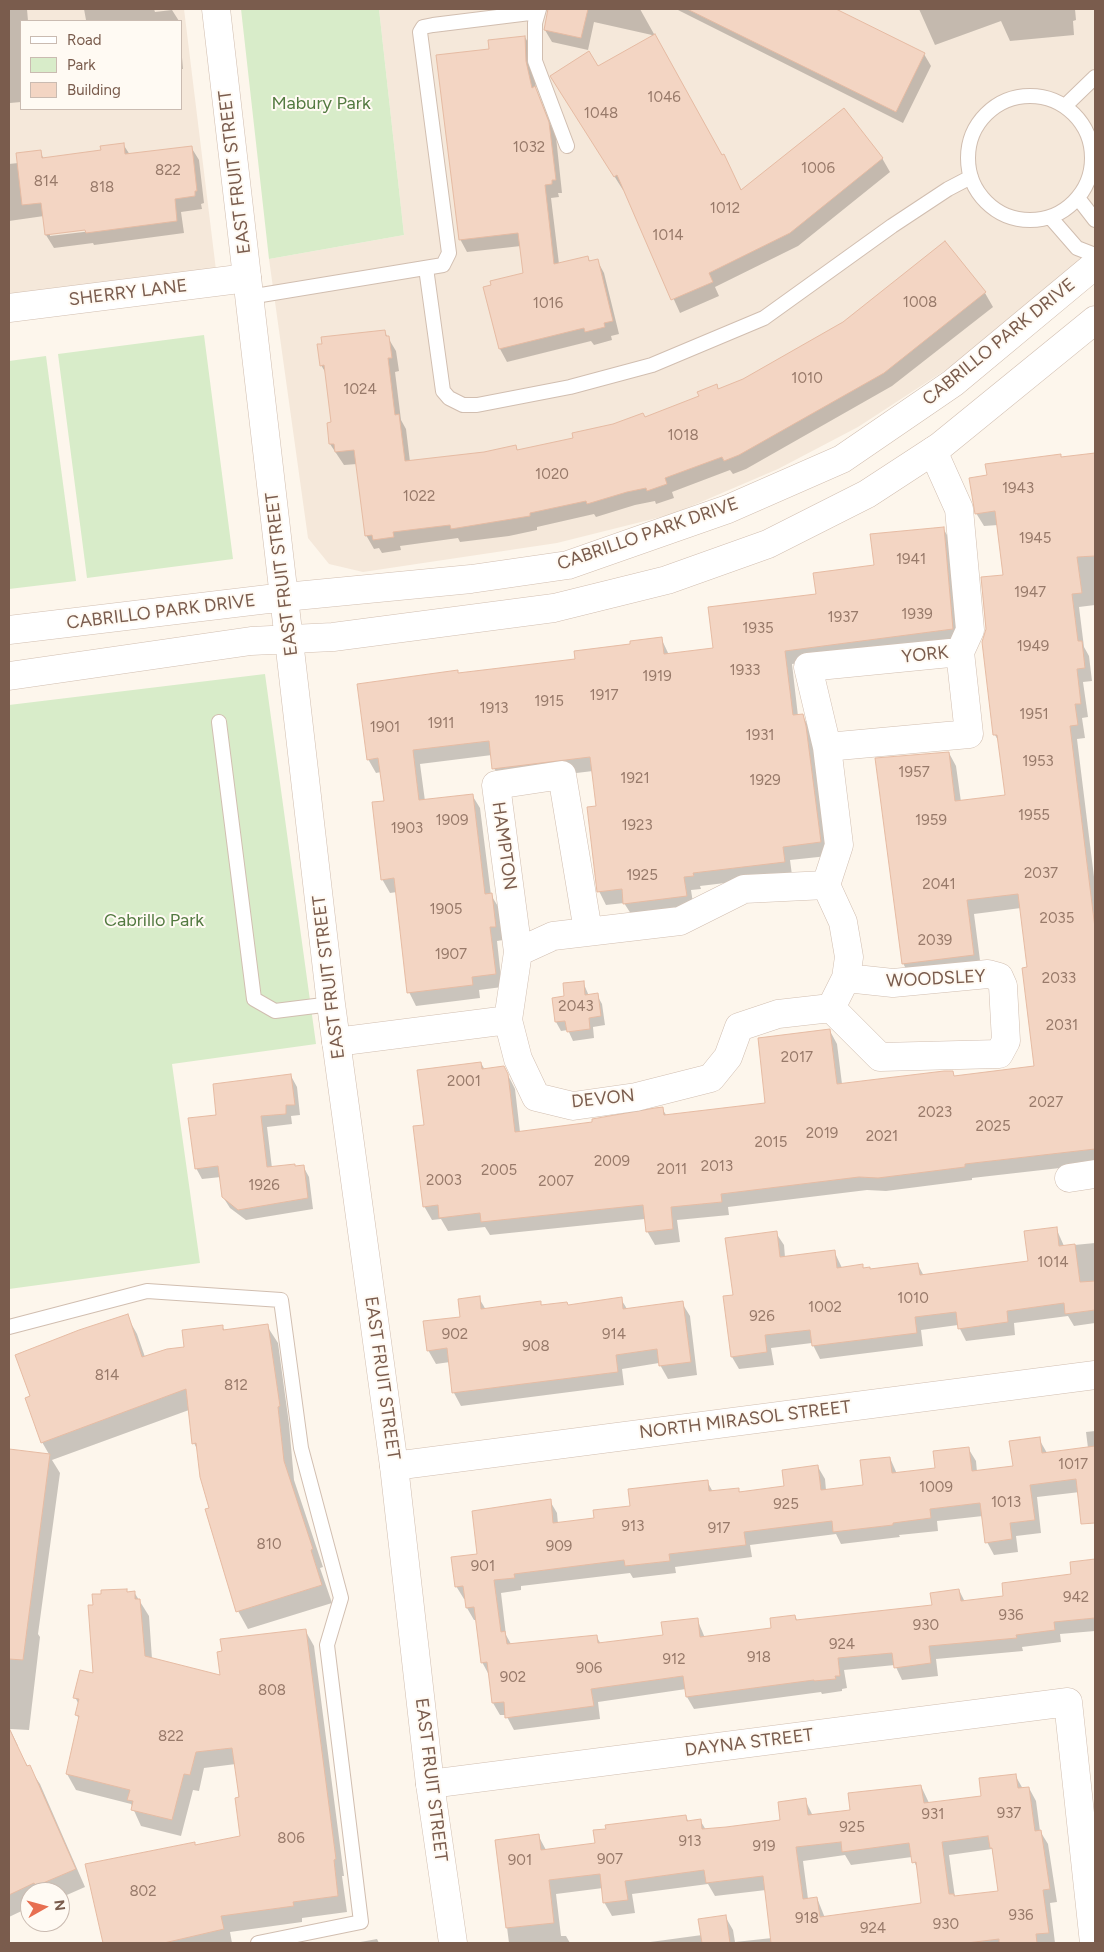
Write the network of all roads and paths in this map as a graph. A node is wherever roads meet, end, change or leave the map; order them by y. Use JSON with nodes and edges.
{"nodes":[{"id":1,"x":216,"y":9,"type":"edge"},
{"id":2,"x":538,"y":10,"type":"edge"},
{"id":3,"x":1095,"y":76,"type":"edge"},
{"id":4,"x":1065,"y":106,"type":"junction"},
{"id":5,"x":567,"y":146,"type":"dead end"},
{"id":6,"x":971,"y":177,"type":"junction"},
{"id":7,"x":1078,"y":198,"type":"junction"},
{"id":8,"x":1050,"y":217,"type":"junction"},
{"id":9,"x":1095,"y":220,"type":"edge"},
{"id":10,"x":1095,"y":255,"type":"edge"},
{"id":11,"x":1095,"y":265,"type":"edge"},
{"id":12,"x":426,"y":268,"type":"junction"},
{"id":13,"x":248,"y":288,"type":"junction"},
{"id":14,"x":9,"y":308,"type":"edge"},
{"id":15,"x":1095,"y":320,"type":"edge"},
{"id":16,"x":933,"y":451,"type":"junction"},
{"id":17,"x":285,"y":597,"type":"junction"},
{"id":18,"x":9,"y":630,"type":"edge"},
{"id":19,"x":290,"y":639,"type":"junction"},
{"id":20,"x":960,"y":652,"type":"junction"},
{"id":21,"x":9,"y":676,"type":"edge"},
{"id":22,"x":220,"y":722,"type":"dead end"},
{"id":23,"x":827,"y":747,"type":"junction"},
{"id":24,"x":826,"y":885,"type":"junction"},
{"id":25,"x":588,"y":931,"type":"junction"},
{"id":26,"x":518,"y":952,"type":"junction"},
{"id":27,"x":846,"y":978,"type":"junction"},
{"id":28,"x":332,"y":1004,"type":"junction"},
{"id":29,"x":831,"y":1008,"type":"junction"},
{"id":30,"x":508,"y":1020,"type":"junction"},
{"id":31,"x":336,"y":1042,"type":"junction"},
{"id":32,"x":9,"y":1328,"type":"edge"},
{"id":33,"x":1095,"y":1375,"type":"edge"},
{"id":34,"x":394,"y":1466,"type":"junction"},
{"id":35,"x":430,"y":1784,"type":"junction"},
{"id":36,"x":258,"y":1943,"type":"edge"},
{"id":37,"x":453,"y":1943,"type":"edge"},
{"id":38,"x":1094,"y":1943,"type":"edge"}],
"edges":[{"from":1,"to":13,"type":"street","name":"EAST FRUIT STREET"},
{"from":2,"to":5,"type":"lane"},
{"from":2,"to":12,"type":"lane"},
{"from":3,"to":4,"type":"lane"},
{"from":4,"to":6,"type":"lane"},
{"from":4,"to":7,"type":"lane"},
{"from":6,"to":8,"type":"lane"},
{"from":6,"to":12,"type":"lane"},
{"from":7,"to":8,"type":"lane"},
{"from":7,"to":9,"type":"lane"},
{"from":8,"to":10,"type":"lane"},
{"from":11,"to":17,"type":"street","name":"CABRILLO PARK DRIVE"},
{"from":12,"to":13,"type":"lane"},
{"from":13,"to":14,"type":"street","name":"SHERRY LANE"},
{"from":13,"to":17,"type":"street","name":"EAST FRUIT STREET"},
{"from":15,"to":16,"type":"street"},
{"from":16,"to":19,"type":"street"},
{"from":16,"to":20,"type":"street"},
{"from":17,"to":18,"type":"street","name":"CABRILLO PARK DRIVE"},
{"from":17,"to":19,"type":"street","name":"EAST FRUIT STREET"},
{"from":19,"to":21,"type":"street"},
{"from":19,"to":28,"type":"street","name":"EAST FRUIT STREET"},
{"from":20,"to":23,"type":"street","name":"YORK"},
{"from":20,"to":23,"type":"street","name":"YORK"},
{"from":22,"to":28,"type":"lane"},
{"from":23,"to":24,"type":"street","name":"YORK"},
{"from":24,"to":25,"type":"street"},
{"from":24,"to":27,"type":"street"},
{"from":25,"to":26,"type":"street"},
{"from":25,"to":26,"type":"street","name":"HAMPTON"},
{"from":26,"to":30,"type":"street"},
{"from":27,"to":29,"type":"street"},
{"from":27,"to":29,"type":"street","name":"WOODSLEY"},
{"from":28,"to":31,"type":"street","name":"EAST FRUIT STREET"},
{"from":29,"to":30,"type":"street","name":"DEVON"},
{"from":30,"to":31,"type":"street"},
{"from":31,"to":34,"type":"street","name":"EAST FRUIT STREET"},
{"from":32,"to":36,"type":"lane"},
{"from":33,"to":34,"type":"street","name":"NORTH MIRASOL STREET"},
{"from":34,"to":35,"type":"street","name":"EAST FRUIT STREET"},
{"from":35,"to":37,"type":"street","name":"EAST FRUIT STREET"},
{"from":35,"to":38,"type":"street","name":"DAYNA STREET"}]}
